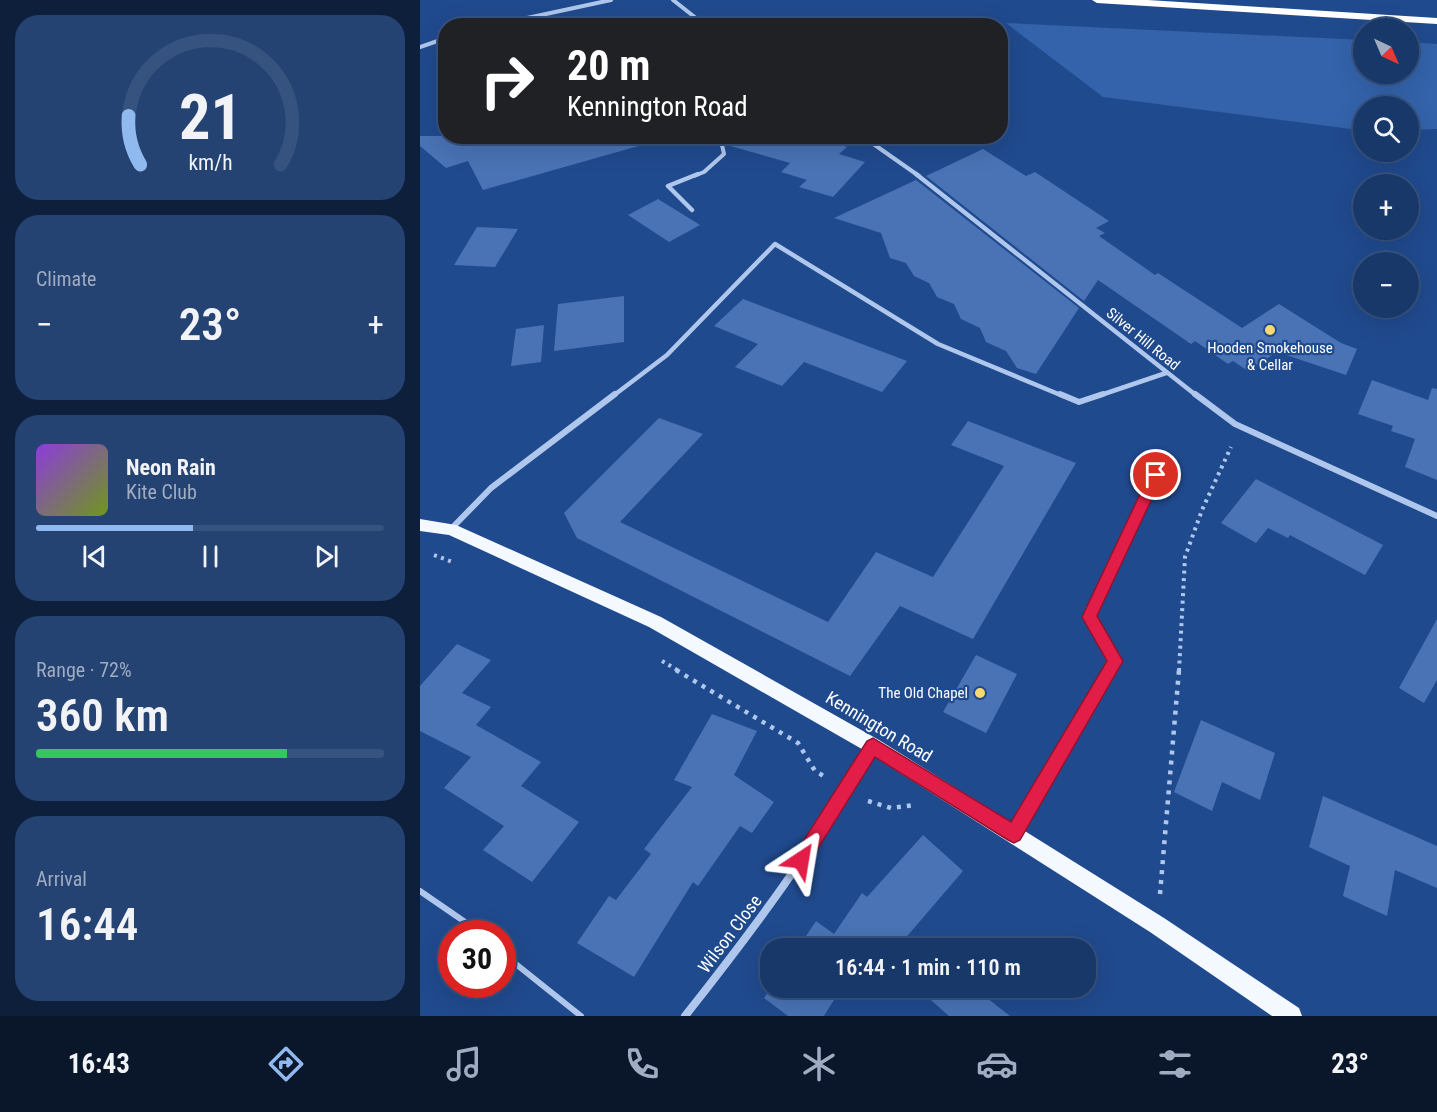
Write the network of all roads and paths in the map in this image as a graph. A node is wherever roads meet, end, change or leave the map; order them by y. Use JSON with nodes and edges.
{"nodes":[{"id":1,"x":611,"y":0,"type":"edge"},
{"id":2,"x":673,"y":0,"type":"edge"},
{"id":3,"x":1097,"y":0,"type":"edge"},
{"id":4,"x":527,"y":18,"type":"edge"},
{"id":5,"x":696,"y":18,"type":"edge"},
{"id":6,"x":1437,"y":21,"type":"edge"},
{"id":7,"x":438,"y":41,"type":"edge"},
{"id":8,"x":420,"y":47,"type":"edge"},
{"id":9,"x":722,"y":144,"type":"edge"},
{"id":10,"x":873,"y":144,"type":"edge"},
{"id":11,"x":692,"y":210,"type":"dead end"},
{"id":12,"x":1166,"y":374,"type":"junction"},
{"id":13,"x":1245,"y":429,"type":"junction"},
{"id":14,"x":1156,"y":475,"type":"dead end"},
{"id":15,"x":1437,"y":516,"type":"edge"},
{"id":16,"x":420,"y":525,"type":"edge"},
{"id":17,"x":451,"y":529,"type":"junction"},
{"id":18,"x":873,"y":746,"type":"junction"},
{"id":19,"x":1014,"y":834,"type":"junction"},
{"id":20,"x":420,"y":891,"type":"edge"},
{"id":21,"x":462,"y":920,"type":"edge"},
{"id":22,"x":1157,"y":925,"type":"junction"},
{"id":23,"x":516,"y":965,"type":"edge"},
{"id":24,"x":581,"y":1016,"type":"edge"},
{"id":25,"x":685,"y":1016,"type":"edge"},
{"id":26,"x":1291,"y":1016,"type":"edge"}],
"edges":[{"from":1,"to":4,"type":"street"},
{"from":2,"to":5,"type":"street"},
{"from":3,"to":6,"type":"highway"},
{"from":7,"to":8,"type":"street"},
{"from":9,"to":11,"type":"street"},
{"from":10,"to":12,"type":"street","name":"Silver Hill Road"},
{"from":12,"to":13,"type":"street","name":"Silver Hill Road"},
{"from":12,"to":17,"type":"street"},
{"from":13,"to":15,"type":"street","name":"Silver Hill Road"},
{"from":13,"to":22,"type":"path"},
{"from":14,"to":19,"type":"street"},
{"from":16,"to":17,"type":"main road","name":"Kennington Road"},
{"from":17,"to":18,"type":"main road","name":"Kennington Road"},
{"from":18,"to":19,"type":"main road","name":"Kennington Road"},
{"from":18,"to":25,"type":"street","name":"Wilson Close"},
{"from":19,"to":22,"type":"main road","name":"Kennington Road"},
{"from":20,"to":21,"type":"lane"},
{"from":22,"to":26,"type":"main road","name":"Kennington Road"},
{"from":23,"to":24,"type":"lane"}]}
